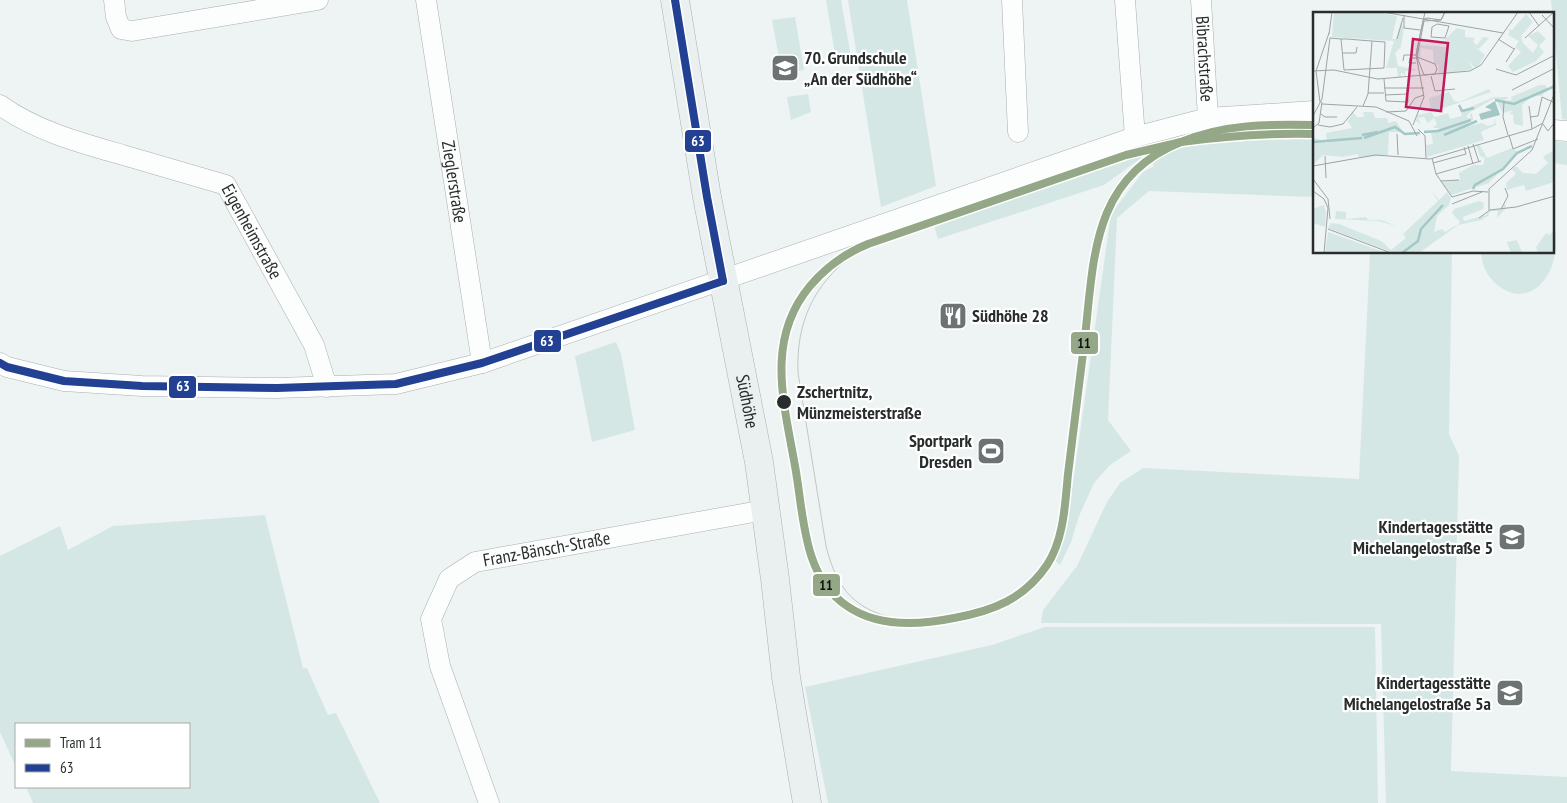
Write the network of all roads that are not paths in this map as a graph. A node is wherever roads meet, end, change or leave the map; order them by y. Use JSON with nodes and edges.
{"nodes":[{"id":1,"x":114,"y":0,"type":"edge"},
{"id":2,"x":318,"y":0,"type":"edge"},
{"id":3,"x":426,"y":0,"type":"edge"},
{"id":4,"x":675,"y":0,"type":"edge"},
{"id":5,"x":1012,"y":0,"type":"edge"},
{"id":6,"x":1125,"y":0,"type":"edge"},
{"id":7,"x":1201,"y":0,"type":"edge"},
{"id":8,"x":297,"y":1,"type":"edge"},
{"id":9,"x":0,"y":105,"type":"edge"},
{"id":10,"x":1313,"y":111,"type":"edge"},
{"id":11,"x":1208,"y":118,"type":"junction"},
{"id":12,"x":1554,"y":130,"type":"edge"},
{"id":13,"x":1567,"y":131,"type":"edge"},
{"id":14,"x":1018,"y":132,"type":"dead end"},
{"id":15,"x":1135,"y":137,"type":"junction"},
{"id":16,"x":723,"y":280,"type":"junction"},
{"id":17,"x":482,"y":363,"type":"junction"},
{"id":18,"x":0,"y":364,"type":"edge"},
{"id":19,"x":327,"y":387,"type":"junction"},
{"id":20,"x":765,"y":510,"type":"junction"},
{"id":21,"x":490,"y":803,"type":"edge"},
{"id":22,"x":807,"y":803,"type":"edge"}],
"edges":[{"from":1,"to":8,"type":"street"},
{"from":2,"to":8,"type":"street"},
{"from":3,"to":17,"type":"street","name":"Zieglerstraße"},
{"from":4,"to":16,"type":"street","name":"Südhöhe"},
{"from":5,"to":14,"type":"street"},
{"from":6,"to":15,"type":"street"},
{"from":7,"to":11,"type":"street","name":"Bibrachstraße"},
{"from":9,"to":19,"type":"street","name":"Eigenheimstraße"},
{"from":10,"to":11,"type":"street"},
{"from":11,"to":15,"type":"street"},
{"from":12,"to":13,"type":"street"},
{"from":15,"to":16,"type":"street"},
{"from":16,"to":17,"type":"street"},
{"from":16,"to":20,"type":"street","name":"Südhöhe"},
{"from":17,"to":19,"type":"street"},
{"from":18,"to":19,"type":"street"},
{"from":20,"to":21,"type":"street","name":"Franz-Bänsch-Straße"},
{"from":20,"to":22,"type":"street","name":"Südhöhe"}]}
